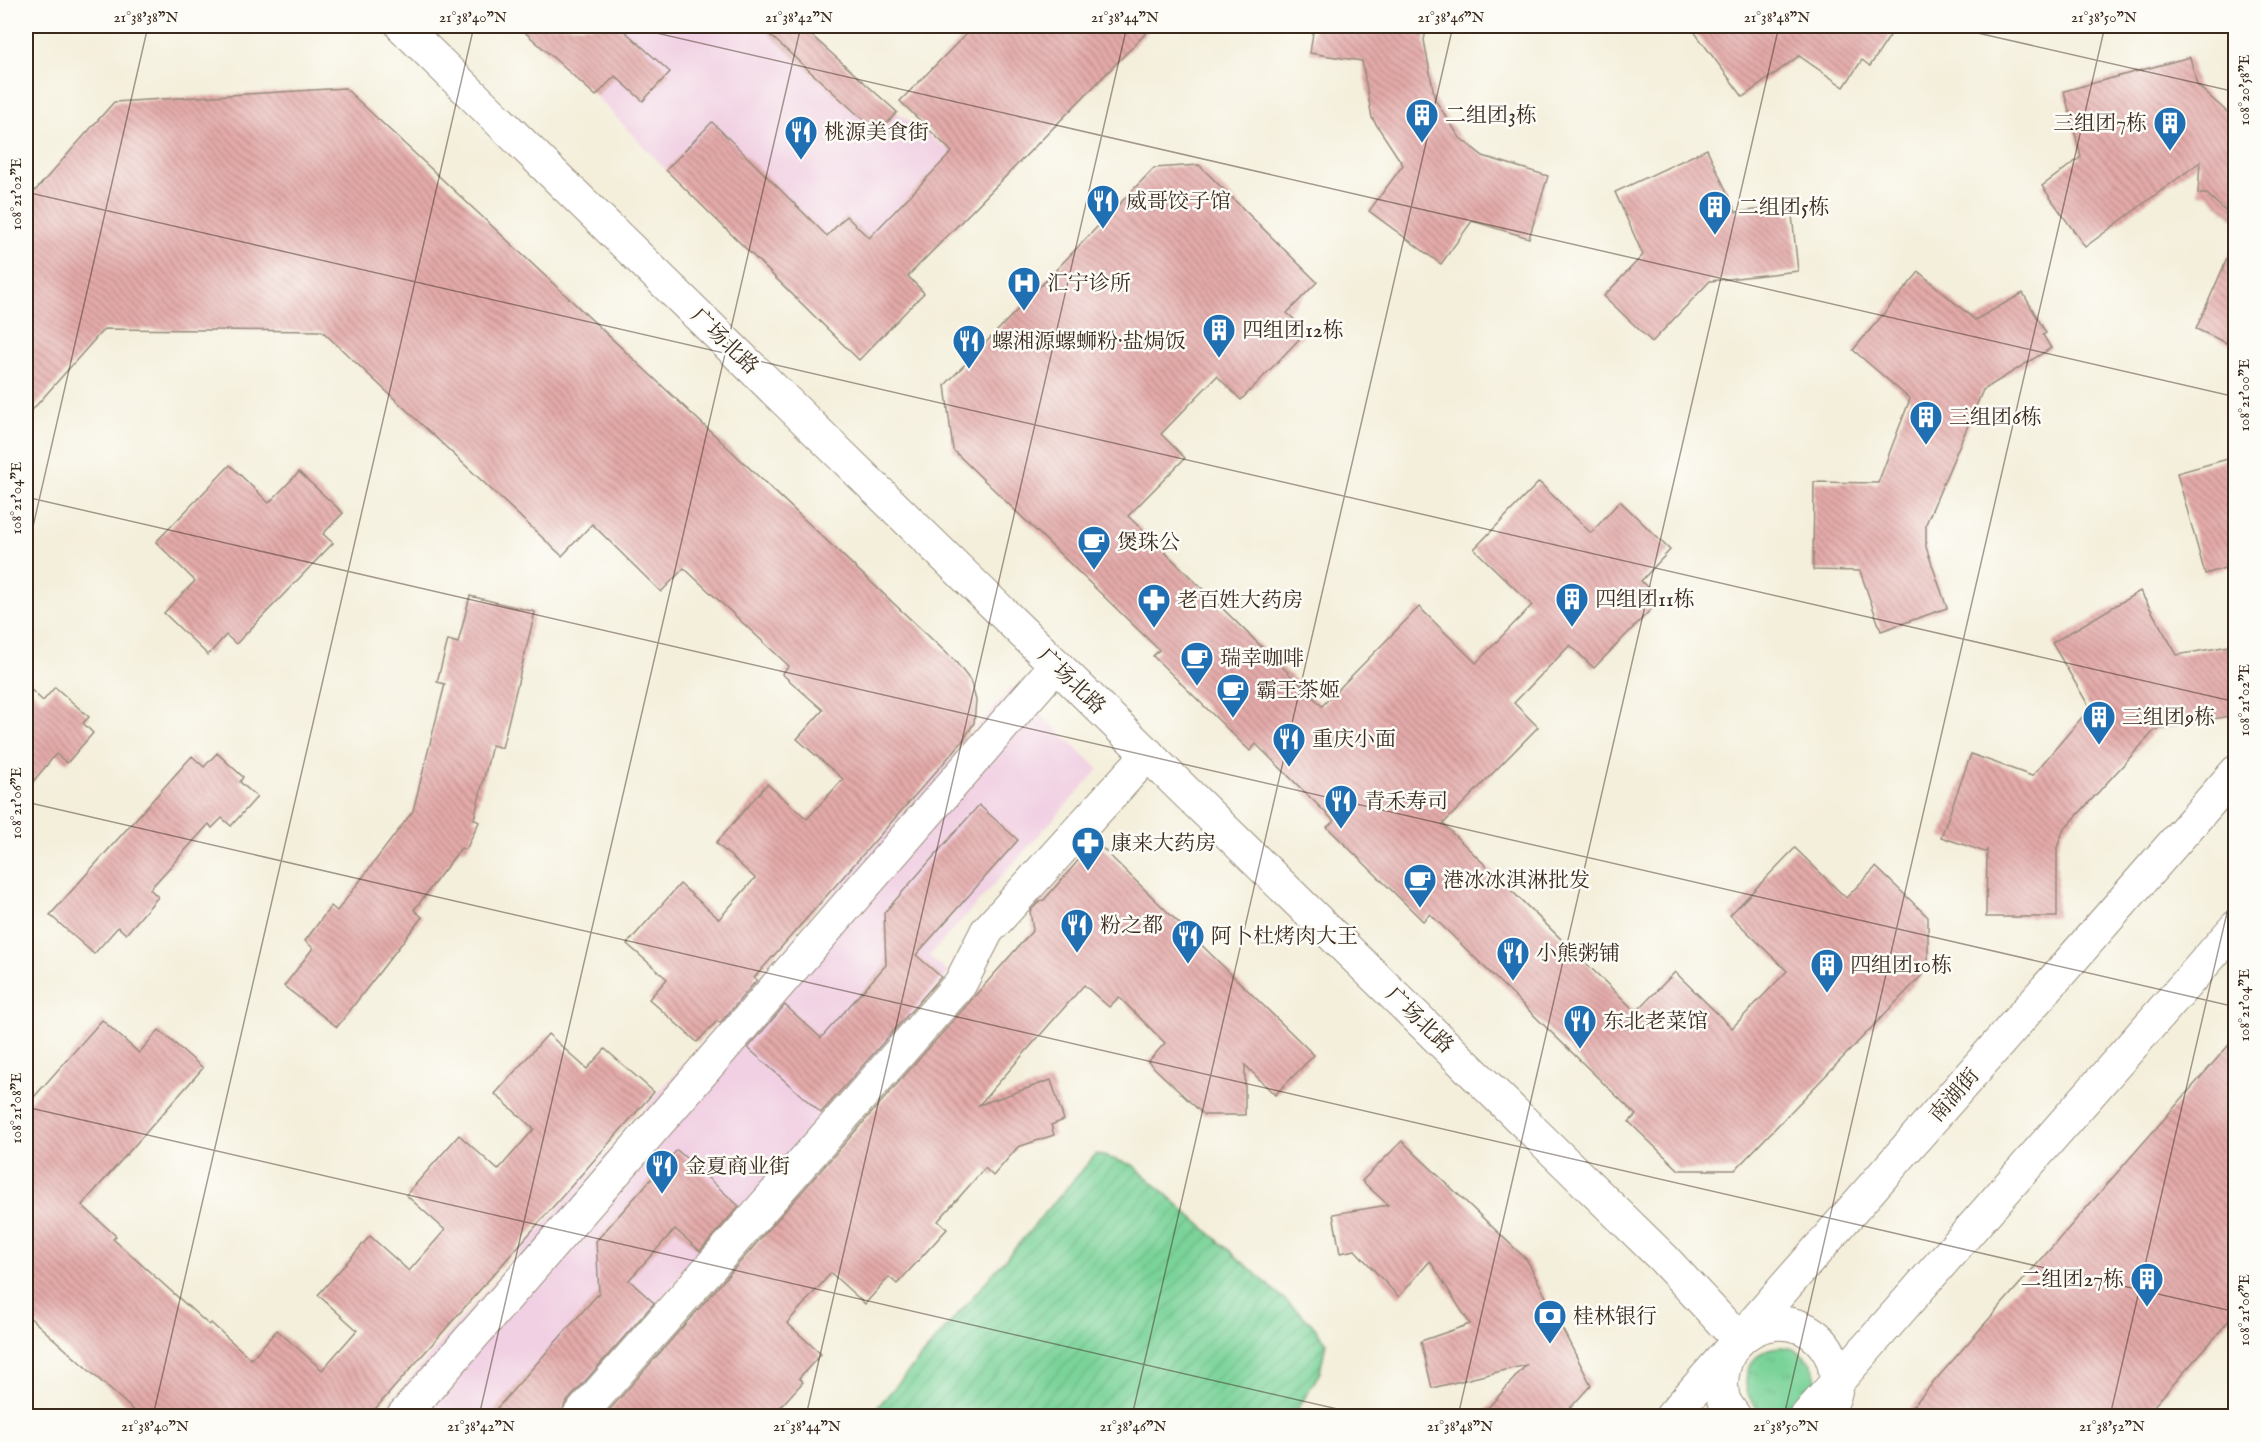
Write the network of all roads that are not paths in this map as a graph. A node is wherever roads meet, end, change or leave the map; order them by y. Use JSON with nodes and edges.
{"nodes":[{"id":1,"x":402,"y":26,"type":"edge"},
{"id":2,"x":1056,"y":665,"type":"junction"},
{"id":3,"x":1148,"y":754,"type":"junction"},
{"id":4,"x":2235,"y":772,"type":"edge"},
{"id":5,"x":2235,"y":927,"type":"edge"},
{"id":6,"x":1739,"y":1340,"type":"junction"},
{"id":7,"x":1836,"y":1383,"type":"junction"},
{"id":8,"x":403,"y":1416,"type":"edge"},
{"id":9,"x":579,"y":1416,"type":"edge"},
{"id":10,"x":1672,"y":1416,"type":"edge"},
{"id":11,"x":1734,"y":1416,"type":"edge"},
{"id":12,"x":1807,"y":1416,"type":"edge"},
{"id":13,"x":1824,"y":1416,"type":"edge"}],
"edges":[{"from":1,"to":2,"type":"street","name":"广场北路"},
{"from":2,"to":3,"type":"street","name":"广场北路"},
{"from":2,"to":8,"type":"street"},
{"from":3,"to":6,"type":"street","name":"广场北路"},
{"from":3,"to":9,"type":"street"},
{"from":4,"to":6,"type":"street","name":"南湖街"},
{"from":5,"to":7,"type":"street"},
{"from":6,"to":7,"type":"street"},
{"from":6,"to":10,"type":"street","name":"南湖街"},
{"from":6,"to":11,"type":"street"},
{"from":7,"to":12,"type":"street"},
{"from":7,"to":13,"type":"street"}]}
